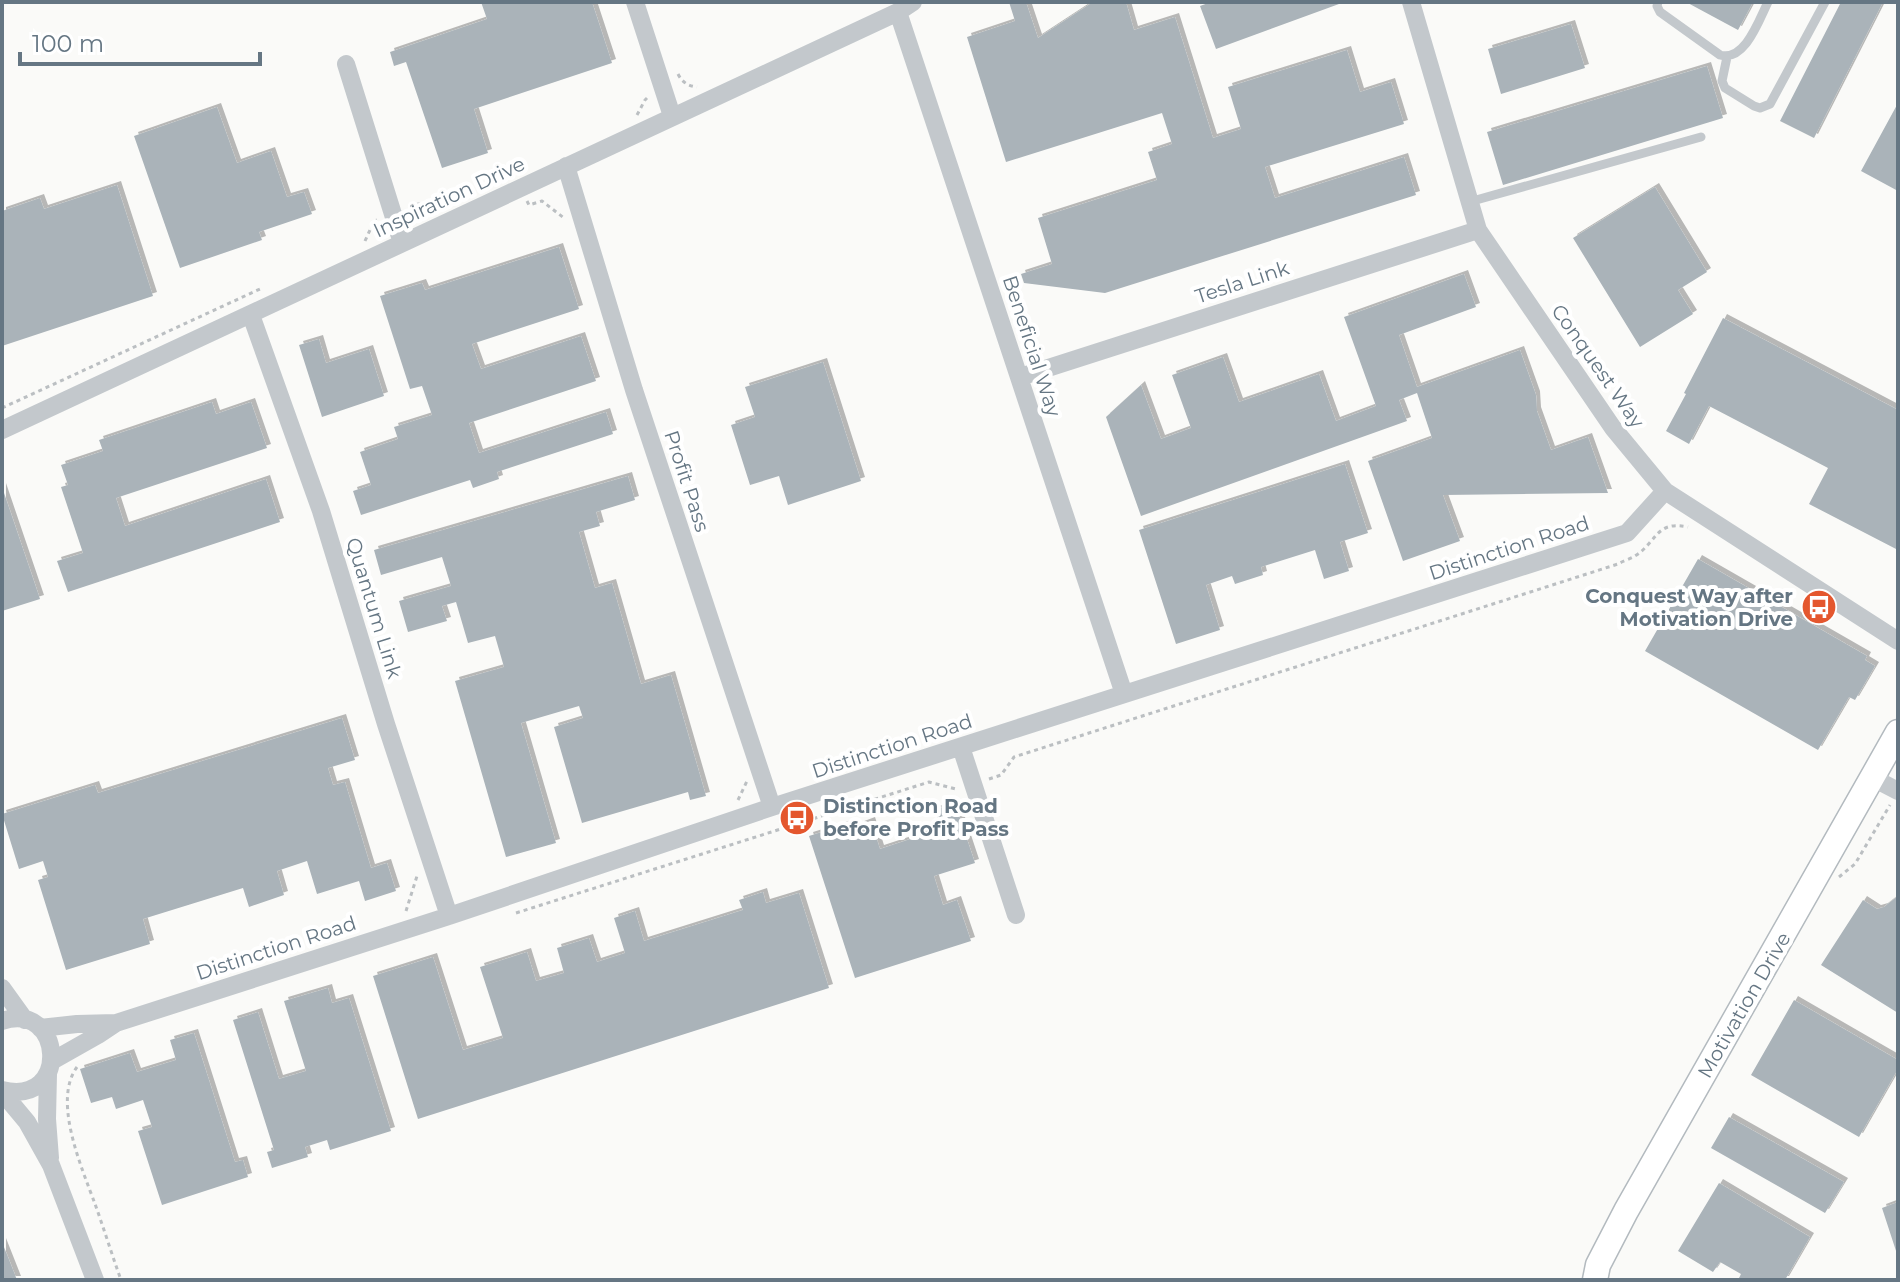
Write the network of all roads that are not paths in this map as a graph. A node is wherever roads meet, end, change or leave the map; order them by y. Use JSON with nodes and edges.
{"nodes":[{"id":1,"x":635,"y":2,"type":"edge"},
{"id":2,"x":1411,"y":2,"type":"edge"},
{"id":3,"x":1658,"y":2,"type":"edge"},
{"id":4,"x":1768,"y":2,"type":"edge"},
{"id":5,"x":1825,"y":2,"type":"edge"},
{"id":6,"x":906,"y":7,"type":"edge"},
{"id":7,"x":1727,"y":57,"type":"junction"},
{"id":8,"x":346,"y":64,"type":"dead end"},
{"id":9,"x":672,"y":116,"type":"junction"},
{"id":10,"x":1701,"y":137,"type":"dead end"},
{"id":11,"x":566,"y":166,"type":"junction"},
{"id":12,"x":1469,"y":202,"type":"junction"},
{"id":13,"x":1478,"y":230,"type":"junction"},
{"id":14,"x":402,"y":243,"type":"junction"},
{"id":15,"x":251,"y":315,"type":"junction"},
{"id":16,"x":1020,"y":377,"type":"junction"},
{"id":17,"x":2,"y":430,"type":"edge"},
{"id":18,"x":1665,"y":491,"type":"junction"},
{"id":19,"x":1898,"y":641,"type":"edge"},
{"id":20,"x":1124,"y":694,"type":"junction"},
{"id":21,"x":1898,"y":732,"type":"edge"},
{"id":22,"x":961,"y":747,"type":"junction"},
{"id":23,"x":1873,"y":778,"type":"junction"},
{"id":24,"x":1894,"y":797,"type":"edge"},
{"id":25,"x":772,"y":807,"type":"junction"},
{"id":26,"x":1016,"y":915,"type":"dead end"},
{"id":27,"x":449,"y":916,"type":"junction"},
{"id":28,"x":2,"y":988,"type":"edge"},
{"id":29,"x":2,"y":1021,"type":"edge"},
{"id":30,"x":116,"y":1023,"type":"junction"},
{"id":31,"x":32,"y":1024,"type":"junction"},
{"id":32,"x":50,"y":1068,"type":"junction"},
{"id":33,"x":2,"y":1091,"type":"edge"},
{"id":34,"x":51,"y":1165,"type":"junction"},
{"id":35,"x":95,"y":1280,"type":"edge"},
{"id":36,"x":1595,"y":1280,"type":"edge"}],
"edges":[{"from":1,"to":9,"type":"street"},
{"from":2,"to":12,"type":"street","name":"Conquest Way"},
{"from":3,"to":7,"type":"lane"},
{"from":4,"to":7,"type":"lane"},
{"from":5,"to":7,"type":"lane"},
{"from":6,"to":9,"type":"street","name":"Inspiration Drive"},
{"from":6,"to":16,"type":"street","name":"Beneficial Way"},
{"from":8,"to":14,"type":"street"},
{"from":9,"to":11,"type":"street","name":"Inspiration Drive"},
{"from":10,"to":12,"type":"lane"},
{"from":11,"to":14,"type":"street","name":"Inspiration Drive"},
{"from":11,"to":25,"type":"street","name":"Profit Pass"},
{"from":12,"to":13,"type":"street","name":"Conquest Way"},
{"from":13,"to":16,"type":"street","name":"Tesla Link"},
{"from":13,"to":18,"type":"street","name":"Conquest Way"},
{"from":14,"to":15,"type":"street","name":"Inspiration Drive"},
{"from":15,"to":17,"type":"street","name":"Inspiration Drive"},
{"from":15,"to":27,"type":"street","name":"Quantum Link"},
{"from":16,"to":20,"type":"street","name":"Beneficial Way"},
{"from":18,"to":19,"type":"street","name":"Conquest Way"},
{"from":18,"to":20,"type":"street","name":"Distinction Road"},
{"from":20,"to":22,"type":"street","name":"Distinction Road"},
{"from":21,"to":23,"type":"street","name":"Motivation Drive"},
{"from":22,"to":25,"type":"street","name":"Distinction Road"},
{"from":22,"to":26,"type":"street"},
{"from":23,"to":24,"type":"street"},
{"from":23,"to":36,"type":"street","name":"Motivation Drive"},
{"from":25,"to":27,"type":"street","name":"Distinction Road"},
{"from":27,"to":30,"type":"street","name":"Distinction Road"},
{"from":28,"to":31,"type":"street"},
{"from":29,"to":31,"type":"street","name":"Distinction Road"},
{"from":30,"to":31,"type":"street","name":"Distinction Road"},
{"from":30,"to":32,"type":"street","name":"Distinction Road"},
{"from":31,"to":32,"type":"street"},
{"from":32,"to":33,"type":"street","name":"Distinction Road"},
{"from":32,"to":34,"type":"street"},
{"from":33,"to":34,"type":"street"},
{"from":34,"to":35,"type":"street"}]}
